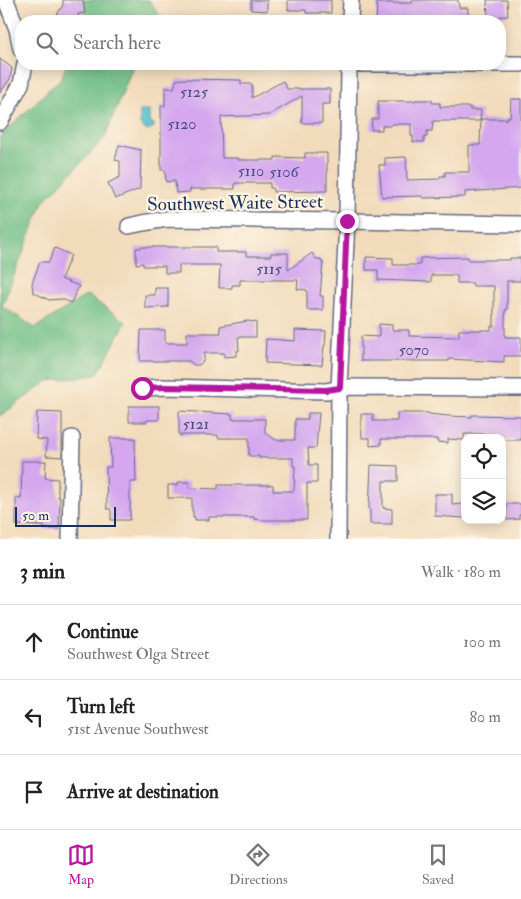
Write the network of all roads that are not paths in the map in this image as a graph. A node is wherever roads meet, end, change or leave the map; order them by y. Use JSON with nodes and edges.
{"nodes":[{"id":1,"x":6,"y":0,"type":"edge"},
{"id":2,"x":350,"y":0,"type":"edge"},
{"id":3,"x":350,"y":15,"type":"edge"},
{"id":4,"x":15,"y":26,"type":"edge"},
{"id":5,"x":506,"y":64,"type":"edge"},
{"id":6,"x":521,"y":64,"type":"edge"},
{"id":7,"x":24,"y":70,"type":"edge"},
{"id":8,"x":349,"y":70,"type":"edge"},
{"id":9,"x":0,"y":122,"type":"edge"},
{"id":10,"x":347,"y":221,"type":"junction"},
{"id":11,"x":521,"y":224,"type":"edge"},
{"id":12,"x":129,"y":226,"type":"dead end"},
{"id":13,"x":142,"y":388,"type":"dead end"},
{"id":14,"x":340,"y":388,"type":"junction"},
{"id":15,"x":521,"y":388,"type":"edge"},
{"id":16,"x":72,"y":438,"type":"dead end"},
{"id":17,"x":70,"y":539,"type":"edge"},
{"id":18,"x":338,"y":539,"type":"edge"}],
"edges":[{"from":1,"to":4,"type":"street"},
{"from":2,"to":3,"type":"street"},
{"from":5,"to":6,"type":"street"},
{"from":7,"to":9,"type":"street"},
{"from":8,"to":10,"type":"street"},
{"from":10,"to":11,"type":"street","name":"Southwest Waite Street"},
{"from":10,"to":12,"type":"street","name":"Southwest Waite Street"},
{"from":10,"to":14,"type":"street"},
{"from":13,"to":14,"type":"street"},
{"from":14,"to":15,"type":"street"},
{"from":14,"to":18,"type":"street"},
{"from":16,"to":17,"type":"street"}]}
